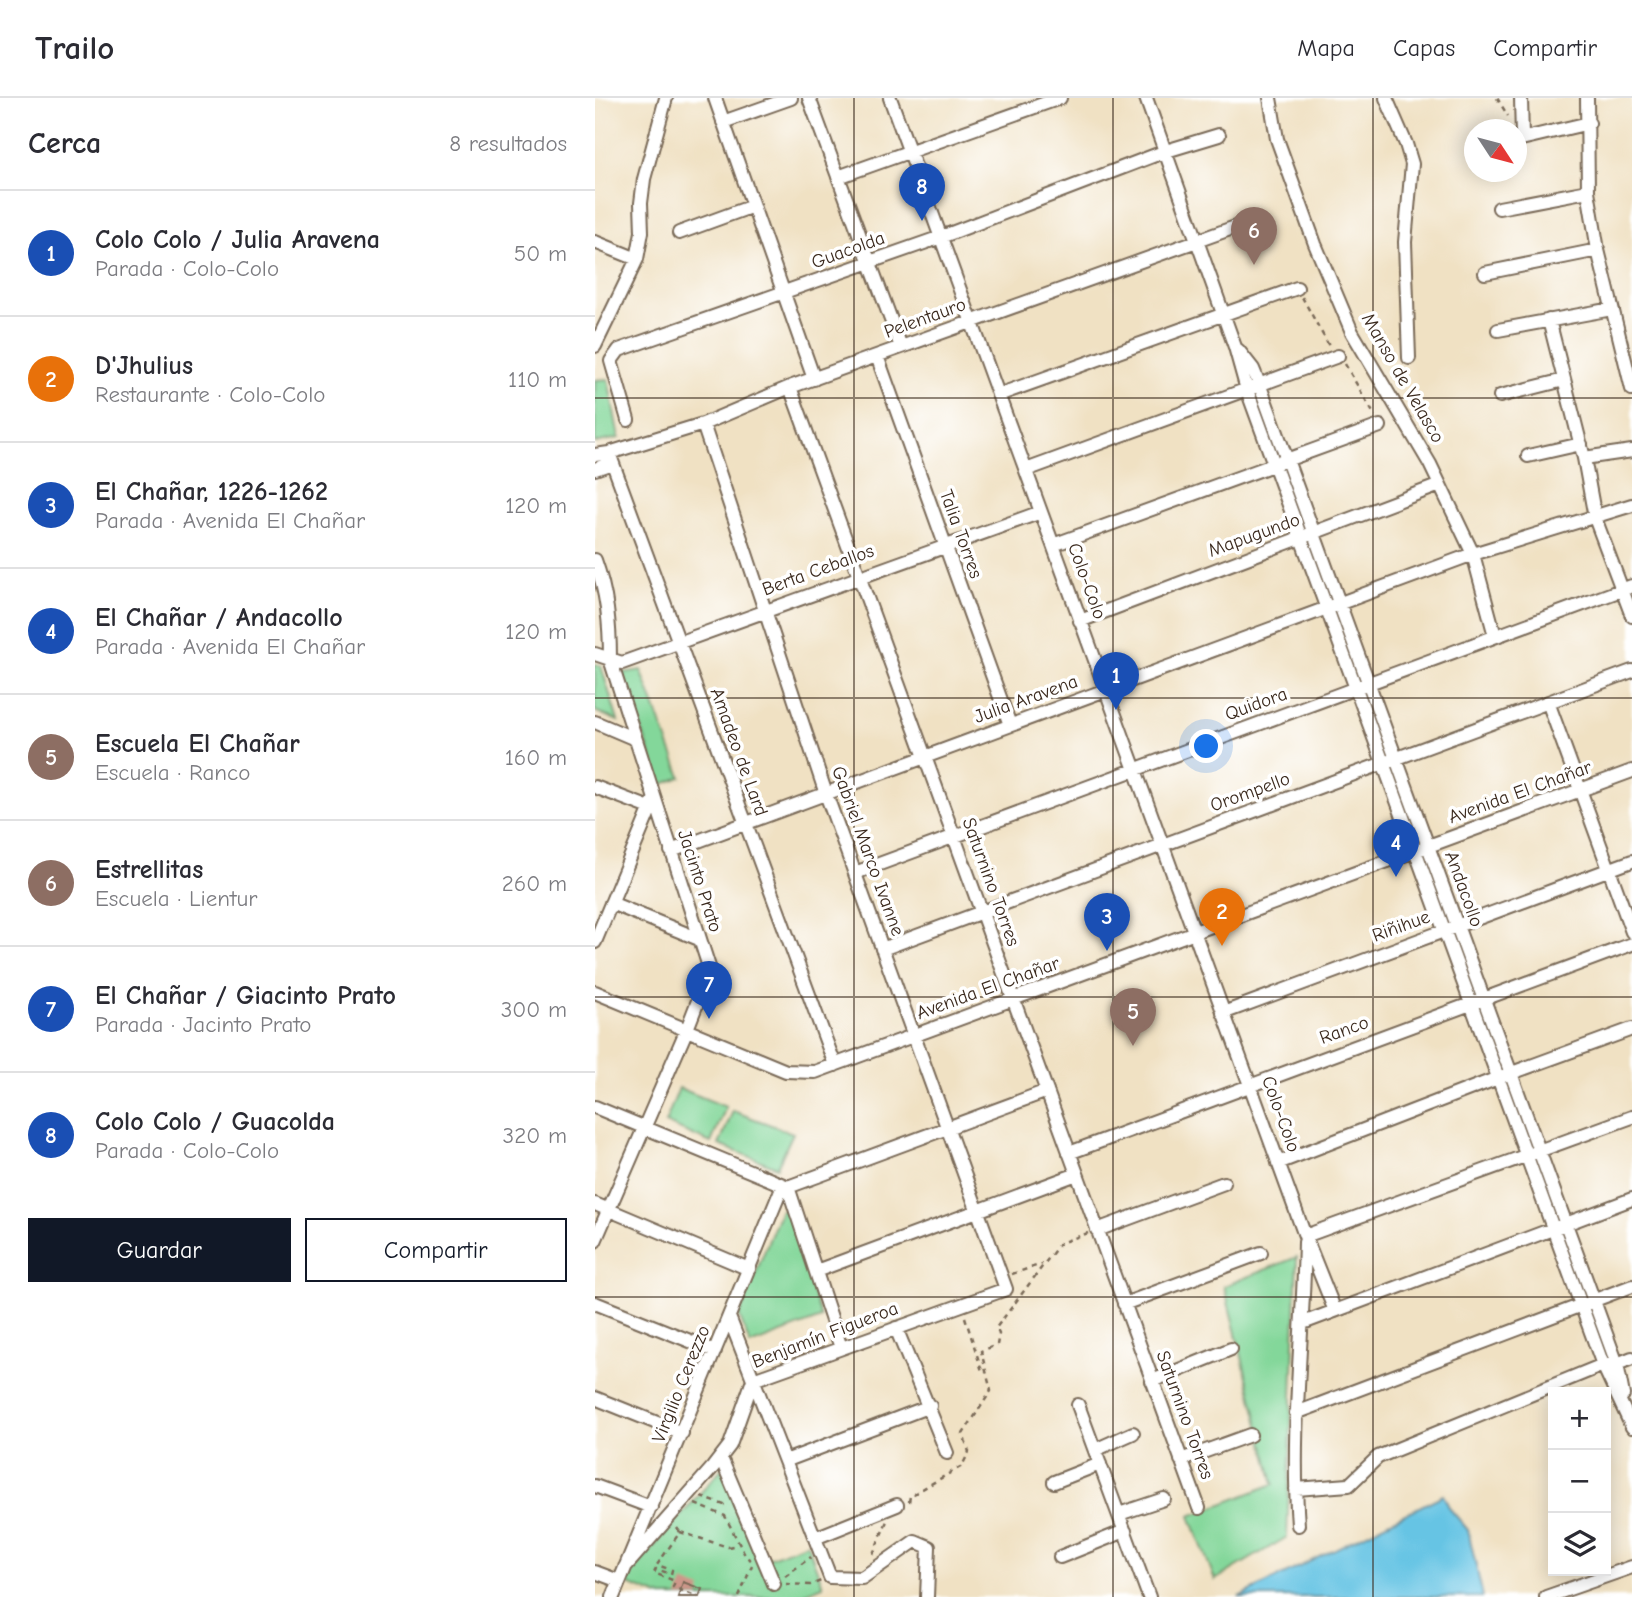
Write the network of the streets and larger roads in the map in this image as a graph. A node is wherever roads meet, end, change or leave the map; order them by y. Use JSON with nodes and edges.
{"nodes":[{"id":1,"x":666,"y":98,"type":"edge"},
{"id":2,"x":715,"y":98,"type":"edge"},
{"id":3,"x":791,"y":98,"type":"edge"},
{"id":4,"x":809,"y":98,"type":"edge"},
{"id":5,"x":890,"y":98,"type":"edge"},
{"id":6,"x":1060,"y":98,"type":"edge"},
{"id":7,"x":1146,"y":98,"type":"edge"},
{"id":8,"x":1270,"y":98,"type":"edge"},
{"id":9,"x":1386,"y":98,"type":"edge"},
{"id":10,"x":1521,"y":98,"type":"edge"},
{"id":11,"x":1587,"y":98,"type":"edge"},
{"id":12,"x":1520,"y":119,"type":"edge"},
{"id":13,"x":723,"y":122,"type":"junction"},
{"id":14,"x":1589,"y":123,"type":"junction"},
{"id":15,"x":1219,"y":135,"type":"dead end"},
{"id":16,"x":1527,"y":137,"type":"edge"},
{"id":17,"x":1166,"y":151,"type":"junction"},
{"id":18,"x":910,"y":153,"type":"junction"},
{"id":19,"x":838,"y":177,"type":"junction"},
{"id":20,"x":1588,"y":191,"type":"junction"},
{"id":21,"x":753,"y":206,"type":"junction"},
{"id":22,"x":1499,"y":208,"type":"dead end"},
{"id":23,"x":1255,"y":220,"type":"dead end"},
{"id":24,"x":679,"y":233,"type":"dead end"},
{"id":25,"x":941,"y":237,"type":"junction"},
{"id":26,"x":1198,"y":241,"type":"junction"},
{"id":27,"x":595,"y":242,"type":"edge"},
{"id":28,"x":1598,"y":250,"type":"junction"},
{"id":29,"x":637,"y":259,"type":"junction"},
{"id":30,"x":870,"y":262,"type":"junction"},
{"id":31,"x":1485,"y":273,"type":"dead end"},
{"id":32,"x":1297,"y":288,"type":"dead end"},
{"id":33,"x":784,"y":293,"type":"junction"},
{"id":34,"x":1612,"y":309,"type":"junction"},
{"id":35,"x":1224,"y":315,"type":"junction"},
{"id":36,"x":1549,"y":320,"type":"junction"},
{"id":37,"x":972,"y":322,"type":"junction"},
{"id":38,"x":599,"y":325,"type":"edge"},
{"id":39,"x":1498,"y":330,"type":"dead end"},
{"id":40,"x":595,"y":346,"type":"edge"},
{"id":41,"x":1235,"y":346,"type":"junction"},
{"id":42,"x":901,"y":347,"type":"junction"},
{"id":43,"x":877,"y":356,"type":"junction"},
{"id":44,"x":1338,"y":356,"type":"dead end"},
{"id":45,"x":1409,"y":358,"type":"dead end"},
{"id":46,"x":814,"y":379,"type":"junction"},
{"id":47,"x":1565,"y":380,"type":"junction"},
{"id":48,"x":1260,"y":386,"type":"junction"},
{"id":49,"x":790,"y":387,"type":"junction"},
{"id":50,"x":1632,"y":389,"type":"edge"},
{"id":51,"x":1247,"y":390,"type":"junction"},
{"id":52,"x":998,"y":395,"type":"junction"},
{"id":53,"x":1500,"y":396,"type":"dead end"},
{"id":54,"x":628,"y":420,"type":"dead end"},
{"id":55,"x":703,"y":424,"type":"junction"},
{"id":56,"x":1380,"y":426,"type":"dead end"},
{"id":57,"x":1582,"y":451,"type":"junction"},
{"id":58,"x":1632,"y":451,"type":"edge"},
{"id":59,"x":1528,"y":456,"type":"dead end"},
{"id":60,"x":605,"y":457,"type":"edge"},
{"id":61,"x":1287,"y":459,"type":"junction"},
{"id":62,"x":1274,"y":464,"type":"junction"},
{"id":63,"x":595,"y":469,"type":"edge"},
{"id":64,"x":1026,"y":470,"type":"junction"},
{"id":65,"x":1440,"y":485,"type":"junction"},
{"id":66,"x":1632,"y":505,"type":"edge"},
{"id":67,"x":1041,"y":512,"type":"junction"},
{"id":68,"x":1595,"y":517,"type":"junction"},
{"id":69,"x":1314,"y":534,"type":"junction"},
{"id":70,"x":1301,"y":537,"type":"junction"},
{"id":71,"x":944,"y":545,"type":"junction"},
{"id":72,"x":1053,"y":545,"type":"junction"},
{"id":73,"x":1473,"y":554,"type":"junction"},
{"id":74,"x":595,"y":560,"type":"edge"},
{"id":75,"x":859,"y":576,"type":"junction"},
{"id":76,"x":1627,"y":588,"type":"edge"},
{"id":77,"x":1339,"y":603,"type":"junction"},
{"id":78,"x":1327,"y":608,"type":"junction"},
{"id":79,"x":766,"y":610,"type":"junction"},
{"id":80,"x":1632,"y":616,"type":"edge"},
{"id":81,"x":1080,"y":621,"type":"junction"},
{"id":82,"x":1495,"y":636,"type":"junction"},
{"id":83,"x":677,"y":643,"type":"junction"},
{"id":84,"x":595,"y":654,"type":"edge"},
{"id":85,"x":610,"y":659,"type":"junction"},
{"id":86,"x":1632,"y":671,"type":"edge"},
{"id":87,"x":1369,"y":683,"type":"junction"},
{"id":88,"x":1356,"y":688,"type":"junction"},
{"id":89,"x":1106,"y":690,"type":"junction"},
{"id":90,"x":1548,"y":702,"type":"junction"},
{"id":91,"x":595,"y":722,"type":"edge"},
{"id":92,"x":1010,"y":725,"type":"junction"},
{"id":93,"x":635,"y":739,"type":"junction"},
{"id":94,"x":925,"y":757,"type":"junction"},
{"id":95,"x":1396,"y":758,"type":"junction"},
{"id":96,"x":1383,"y":763,"type":"junction"},
{"id":97,"x":1135,"y":769,"type":"junction"},
{"id":98,"x":1632,"y":771,"type":"edge"},
{"id":99,"x":595,"y":786,"type":"edge"},
{"id":100,"x":1580,"y":791,"type":"junction"},
{"id":101,"x":826,"y":794,"type":"junction"},
{"id":102,"x":652,"y":804,"type":"junction"},
{"id":103,"x":745,"y":823,"type":"junction"},
{"id":104,"x":954,"y":836,"type":"junction"},
{"id":105,"x":1162,"y":845,"type":"junction"},
{"id":106,"x":1428,"y":847,"type":"junction"},
{"id":107,"x":671,"y":851,"type":"junction"},
{"id":108,"x":1415,"y":851,"type":"junction"},
{"id":109,"x":1632,"y":861,"type":"edge"},
{"id":110,"x":1609,"y":870,"type":"junction"},
{"id":111,"x":855,"y":873,"type":"junction"},
{"id":112,"x":611,"y":903,"type":"junction"},
{"id":113,"x":981,"y":912,"type":"junction"},
{"id":114,"x":1457,"y":926,"type":"junction"},
{"id":115,"x":1444,"y":931,"type":"junction"},
{"id":116,"x":1194,"y":932,"type":"junction"},
{"id":117,"x":1632,"y":932,"type":"edge"},
{"id":118,"x":699,"y":939,"type":"junction"},
{"id":119,"x":595,"y":942,"type":"edge"},
{"id":120,"x":1632,"y":944,"type":"edge"},
{"id":121,"x":882,"y":949,"type":"junction"},
{"id":122,"x":595,"y":992,"type":"edge"},
{"id":123,"x":1013,"y":999,"type":"junction"},
{"id":124,"x":1484,"y":999,"type":"junction"},
{"id":125,"x":1471,"y":1004,"type":"junction"},
{"id":126,"x":1223,"y":1013,"type":"junction"},
{"id":127,"x":687,"y":1029,"type":"junction"},
{"id":128,"x":1632,"y":1029,"type":"edge"},
{"id":129,"x":914,"y":1036,"type":"junction"},
{"id":130,"x":835,"y":1065,"type":"junction"},
{"id":131,"x":1511,"y":1073,"type":"junction"},
{"id":132,"x":1498,"y":1078,"type":"junction"},
{"id":133,"x":1250,"y":1086,"type":"junction"},
{"id":134,"x":1047,"y":1091,"type":"junction"},
{"id":135,"x":595,"y":1107,"type":"edge"},
{"id":136,"x":1632,"y":1117,"type":"edge"},
{"id":137,"x":643,"y":1127,"type":"junction"},
{"id":138,"x":947,"y":1128,"type":"junction"},
{"id":139,"x":1539,"y":1151,"type":"junction"},
{"id":140,"x":1069,"y":1153,"type":"junction"},
{"id":141,"x":1526,"y":1156,"type":"junction"},
{"id":142,"x":1278,"y":1163,"type":"junction"},
{"id":143,"x":1077,"y":1174,"type":"junction"},
{"id":144,"x":1224,"y":1183,"type":"dead end"},
{"id":145,"x":786,"y":1186,"type":"junction"},
{"id":146,"x":1632,"y":1199,"type":"edge"},
{"id":147,"x":595,"y":1204,"type":"edge"},
{"id":148,"x":608,"y":1210,"type":"junction"},
{"id":149,"x":978,"y":1211,"type":"junction"},
{"id":150,"x":1566,"y":1224,"type":"junction"},
{"id":151,"x":1553,"y":1229,"type":"junction"},
{"id":152,"x":1097,"y":1230,"type":"junction"},
{"id":153,"x":1305,"y":1236,"type":"junction"},
{"id":154,"x":595,"y":1241,"type":"edge"},
{"id":155,"x":1261,"y":1253,"type":"dead end"},
{"id":156,"x":749,"y":1269,"type":"junction"},
{"id":157,"x":816,"y":1271,"type":"junction"},
{"id":158,"x":1004,"y":1283,"type":"joint"},
{"id":159,"x":1632,"y":1286,"type":"edge"},
{"id":160,"x":1594,"y":1301,"type":"junction"},
{"id":161,"x":595,"y":1303,"type":"edge"},
{"id":162,"x":1124,"y":1304,"type":"junction"},
{"id":163,"x":1581,"y":1306,"type":"junction"},
{"id":164,"x":1335,"y":1311,"type":"junction"},
{"id":165,"x":729,"y":1317,"type":"junction"},
{"id":166,"x":1303,"y":1323,"type":"junction"},
{"id":167,"x":896,"y":1328,"type":"junction"},
{"id":168,"x":841,"y":1348,"type":"junction"},
{"id":169,"x":1231,"y":1349,"type":"dead end"},
{"id":170,"x":715,"y":1351,"type":"junction"},
{"id":171,"x":1632,"y":1359,"type":"edge"},
{"id":172,"x":1617,"y":1364,"type":"junction"},
{"id":173,"x":1602,"y":1365,"type":"junction"},
{"id":174,"x":753,"y":1380,"type":"junction"},
{"id":175,"x":1152,"y":1381,"type":"junction"},
{"id":176,"x":595,"y":1398,"type":"edge"},
{"id":177,"x":1078,"y":1405,"type":"dead end"},
{"id":178,"x":930,"y":1406,"type":"junction"},
{"id":179,"x":1629,"y":1411,"type":"edge"},
{"id":180,"x":1296,"y":1413,"type":"junction"},
{"id":181,"x":1632,"y":1427,"type":"edge"},
{"id":182,"x":682,"y":1433,"type":"junction"},
{"id":183,"x":1133,"y":1433,"type":"dead end"},
{"id":184,"x":1250,"y":1435,"type":"dead end"},
{"id":185,"x":1095,"y":1450,"type":"junction"},
{"id":186,"x":947,"y":1453,"type":"dead end"},
{"id":187,"x":721,"y":1458,"type":"junction"},
{"id":188,"x":1181,"y":1460,"type":"junction"},
{"id":189,"x":785,"y":1461,"type":"junction"},
{"id":190,"x":1100,"y":1464,"type":"junction"},
{"id":191,"x":1054,"y":1482,"type":"dead end"},
{"id":192,"x":595,"y":1486,"type":"edge"},
{"id":193,"x":1296,"y":1489,"type":"junction"},
{"id":194,"x":1164,"y":1499,"type":"dead end"},
{"id":195,"x":903,"y":1505,"type":"road end"},
{"id":196,"x":650,"y":1507,"type":"junction"},
{"id":197,"x":1199,"y":1508,"type":"dead end"},
{"id":198,"x":1119,"y":1514,"type":"junction"},
{"id":199,"x":1298,"y":1525,"type":"dead end"},
{"id":200,"x":1125,"y":1531,"type":"junction"},
{"id":201,"x":817,"y":1544,"type":"junction"},
{"id":202,"x":1060,"y":1557,"type":"dead end"},
{"id":203,"x":625,"y":1567,"type":"junction"},
{"id":204,"x":1632,"y":1567,"type":"edge"},
{"id":205,"x":595,"y":1572,"type":"edge"},
{"id":206,"x":619,"y":1581,"type":"junction"},
{"id":207,"x":774,"y":1584,"type":"road end"},
{"id":208,"x":613,"y":1596,"type":"edge"},
{"id":209,"x":927,"y":1597,"type":"edge"},
{"id":210,"x":1149,"y":1597,"type":"edge"},
{"id":211,"x":1546,"y":1597,"type":"edge"}],
"edges":[{"from":1,"to":29,"type":"street"},
{"from":2,"to":13,"type":"street"},
{"from":3,"to":13,"type":"street"},
{"from":4,"to":19,"type":"street"},
{"from":5,"to":18,"type":"street","name":"Colo-Colo"},
{"from":6,"to":18,"type":"street"},
{"from":7,"to":17,"type":"street","name":"Andacollo"},
{"from":8,"to":65,"type":"street","name":"Manso de Velasco"},
{"from":9,"to":45,"type":"street"},
{"from":10,"to":12,"type":"street"},
{"from":11,"to":14,"type":"street"},
{"from":13,"to":21,"type":"street"},
{"from":14,"to":16,"type":"street"},
{"from":14,"to":20,"type":"street"},
{"from":15,"to":17,"type":"street","name":"Guacolda"},
{"from":17,"to":25,"type":"street","name":"Guacolda"},
{"from":17,"to":26,"type":"street","name":"Andacollo"},
{"from":18,"to":19,"type":"street"},
{"from":18,"to":25,"type":"street","name":"Colo-Colo"},
{"from":19,"to":30,"type":"street"},
{"from":20,"to":22,"type":"street"},
{"from":20,"to":28,"type":"street"},
{"from":21,"to":24,"type":"street"},
{"from":21,"to":33,"type":"street"},
{"from":23,"to":26,"type":"street","name":"Pelentauro"},
{"from":25,"to":30,"type":"street","name":"Guacolda"},
{"from":25,"to":37,"type":"street","name":"Colo-Colo"},
{"from":26,"to":35,"type":"street","name":"Andacollo"},
{"from":26,"to":37,"type":"street","name":"Pelentauro"},
{"from":27,"to":29,"type":"street"},
{"from":28,"to":31,"type":"street"},
{"from":28,"to":34,"type":"street"},
{"from":29,"to":38,"type":"street"},
{"from":30,"to":33,"type":"street","name":"Guacolda"},
{"from":30,"to":42,"type":"street"},
{"from":32,"to":35,"type":"street"},
{"from":33,"to":46,"type":"street"},
{"from":33,"to":54,"type":"street","name":"Guacolda"},
{"from":34,"to":36,"type":"street"},
{"from":34,"to":50,"type":"street"},
{"from":35,"to":41,"type":"street","name":"Andacollo"},
{"from":35,"to":52,"type":"street"},
{"from":36,"to":39,"type":"street"},
{"from":36,"to":47,"type":"street"},
{"from":37,"to":42,"type":"street","name":"Pelentauro"},
{"from":37,"to":52,"type":"street","name":"Colo-Colo"},
{"from":38,"to":40,"type":"street"},
{"from":41,"to":48,"type":"street","name":"Andacollo"},
{"from":41,"to":51,"type":"street","name":"Andacollo"},
{"from":42,"to":43,"type":"street","name":"Pelentauro"},
{"from":43,"to":46,"type":"street","name":"Pelentauro"},
{"from":43,"to":71,"type":"street","name":"Talia Torres"},
{"from":44,"to":48,"type":"street"},
{"from":46,"to":49,"type":"street","name":"Pelentauro"},
{"from":47,"to":53,"type":"street"},
{"from":47,"to":57,"type":"street"},
{"from":48,"to":51,"type":"street"},
{"from":48,"to":61,"type":"street","name":"Andacollo"},
{"from":49,"to":55,"type":"street","name":"Pelentauro"},
{"from":49,"to":75,"type":"street","name":"Saturnino Torres"},
{"from":51,"to":62,"type":"street","name":"Andacollo"},
{"from":51,"to":64,"type":"street"},
{"from":52,"to":64,"type":"street","name":"Colo-Colo"},
{"from":55,"to":60,"type":"street","name":"Pelentauro"},
{"from":55,"to":79,"type":"street","name":"Gabriel Marco Ivanne"},
{"from":56,"to":61,"type":"street"},
{"from":57,"to":58,"type":"street"},
{"from":57,"to":59,"type":"street"},
{"from":57,"to":68,"type":"street"},
{"from":60,"to":63,"type":"street"},
{"from":60,"to":83,"type":"street","name":"Amadeo de Lard"},
{"from":61,"to":62,"type":"street"},
{"from":61,"to":69,"type":"street","name":"Andacollo"},
{"from":62,"to":70,"type":"street","name":"Andacollo"},
{"from":62,"to":72,"type":"street"},
{"from":64,"to":67,"type":"street","name":"Colo-Colo"},
{"from":65,"to":69,"type":"street","name":"Mapugundo"},
{"from":65,"to":73,"type":"street","name":"Manso de Velasco"},
{"from":66,"to":68,"type":"street","name":"Julia Aravena"},
{"from":67,"to":71,"type":"street","name":"Berta Ceballos"},
{"from":67,"to":72,"type":"street","name":"Colo-Colo"},
{"from":68,"to":73,"type":"street","name":"Julia Aravena"},
{"from":68,"to":76,"type":"street"},
{"from":69,"to":70,"type":"street","name":"Mapugundo"},
{"from":69,"to":77,"type":"street","name":"Andacollo"},
{"from":70,"to":78,"type":"street","name":"Andacollo"},
{"from":70,"to":81,"type":"street","name":"Mapugundo"},
{"from":71,"to":75,"type":"street","name":"Berta Ceballos"},
{"from":71,"to":92,"type":"street","name":"Talia Torres"},
{"from":72,"to":81,"type":"street","name":"Colo-Colo"},
{"from":73,"to":77,"type":"street","name":"Julia Aravena"},
{"from":73,"to":82,"type":"street","name":"Manso de Velasco"},
{"from":74,"to":85,"type":"street","name":"Jacinto Prato"},
{"from":75,"to":79,"type":"street","name":"Berta Ceballos"},
{"from":75,"to":94,"type":"street","name":"Saturnino Torres"},
{"from":76,"to":80,"type":"street"},
{"from":76,"to":82,"type":"street","name":"Quidora"},
{"from":77,"to":78,"type":"street","name":"Julia Aravena"},
{"from":77,"to":87,"type":"street","name":"Andacollo"},
{"from":78,"to":88,"type":"street","name":"Andacollo"},
{"from":78,"to":89,"type":"street","name":"Julia Aravena"},
{"from":79,"to":83,"type":"street","name":"Berta Ceballos"},
{"from":79,"to":101,"type":"street","name":"Gabriel Marco Ivanne"},
{"from":81,"to":89,"type":"street","name":"Colo-Colo"},
{"from":82,"to":87,"type":"street","name":"Quidora"},
{"from":83,"to":85,"type":"street","name":"Berta Ceballos"},
{"from":83,"to":103,"type":"street","name":"Amadeo de Lard"},
{"from":84,"to":85,"type":"street"},
{"from":85,"to":93,"type":"street","name":"Jacinto Prato"},
{"from":86,"to":90,"type":"street","name":"Orompello"},
{"from":87,"to":88,"type":"street","name":"Quidora"},
{"from":87,"to":95,"type":"street","name":"Andacollo"},
{"from":88,"to":96,"type":"street","name":"Andacollo"},
{"from":88,"to":97,"type":"street","name":"Quidora"},
{"from":89,"to":92,"type":"street","name":"Julia Aravena"},
{"from":89,"to":97,"type":"street","name":"Colo-Colo"},
{"from":90,"to":95,"type":"street","name":"Orompello"},
{"from":90,"to":100,"type":"street"},
{"from":91,"to":93,"type":"street"},
{"from":92,"to":94,"type":"street","name":"Julia Aravena"},
{"from":93,"to":102,"type":"street","name":"Jacinto Prato"},
{"from":94,"to":101,"type":"street","name":"Julia Aravena"},
{"from":94,"to":104,"type":"street","name":"Saturnino Torres"},
{"from":95,"to":96,"type":"street","name":"Orompello"},
{"from":95,"to":106,"type":"street","name":"Andacollo"},
{"from":96,"to":105,"type":"street","name":"Orompello"},
{"from":96,"to":108,"type":"street","name":"Andacollo"},
{"from":97,"to":104,"type":"street","name":"Quidora"},
{"from":97,"to":105,"type":"street","name":"Colo-Colo"},
{"from":98,"to":100,"type":"street","name":"Avenida El Chañar"},
{"from":99,"to":102,"type":"street"},
{"from":100,"to":106,"type":"street","name":"Avenida El Chañar"},
{"from":100,"to":110,"type":"street"},
{"from":101,"to":103,"type":"street","name":"Julia Aravena"},
{"from":101,"to":111,"type":"street","name":"Gabriel Marco Ivanne"},
{"from":102,"to":107,"type":"street","name":"Jacinto Prato"},
{"from":102,"to":112,"type":"street"},
{"from":103,"to":107,"type":"street","name":"Julia Aravena"},
{"from":103,"to":130,"type":"street","name":"Amadeo de Lard"},
{"from":104,"to":111,"type":"street","name":"Quidora"},
{"from":104,"to":113,"type":"street","name":"Saturnino Torres"},
{"from":105,"to":113,"type":"street","name":"Orompello"},
{"from":105,"to":116,"type":"street","name":"Colo-Colo"},
{"from":106,"to":108,"type":"street","name":"Avenida El Chañar"},
{"from":106,"to":114,"type":"street","name":"Andacollo"},
{"from":107,"to":118,"type":"street","name":"Jacinto Prato"},
{"from":108,"to":115,"type":"street","name":"Andacollo"},
{"from":108,"to":116,"type":"street","name":"Avenida El Chañar"},
{"from":109,"to":110,"type":"street","name":"Riñihue"},
{"from":110,"to":114,"type":"street","name":"Riñihue"},
{"from":110,"to":117,"type":"street"},
{"from":111,"to":121,"type":"street","name":"Gabriel Marco Ivanne"},
{"from":112,"to":118,"type":"street"},
{"from":112,"to":119,"type":"street"},
{"from":113,"to":121,"type":"street","name":"Orompello"},
{"from":113,"to":123,"type":"street","name":"Saturnino Torres"},
{"from":114,"to":115,"type":"street","name":"Riñihue"},
{"from":114,"to":124,"type":"street","name":"Andacollo"},
{"from":115,"to":125,"type":"street","name":"Andacollo"},
{"from":115,"to":126,"type":"street","name":"Riñihue"},
{"from":116,"to":123,"type":"street","name":"Avenida El Chañar"},
{"from":116,"to":126,"type":"street","name":"Colo-Colo"},
{"from":118,"to":127,"type":"street","name":"Jacinto Prato"},
{"from":120,"to":124,"type":"street","name":"Ranco"},
{"from":121,"to":129,"type":"street","name":"Gabriel Marco Ivanne"},
{"from":122,"to":127,"type":"street","name":"Avenida El Chañar"},
{"from":123,"to":129,"type":"street","name":"Avenida El Chañar"},
{"from":123,"to":134,"type":"street","name":"Saturnino Torres"},
{"from":124,"to":125,"type":"street","name":"Ranco"},
{"from":124,"to":131,"type":"street","name":"Andacollo"},
{"from":125,"to":132,"type":"street","name":"Andacollo"},
{"from":125,"to":133,"type":"street","name":"Ranco"},
{"from":126,"to":133,"type":"street","name":"Colo-Colo"},
{"from":127,"to":130,"type":"street","name":"Avenida El Chañar"},
{"from":127,"to":137,"type":"street","name":"Jacinto Prato"},
{"from":128,"to":131,"type":"street"},
{"from":129,"to":130,"type":"street","name":"Avenida El Chañar"},
{"from":129,"to":138,"type":"street","name":"Gabriel Marco Ivanne"},
{"from":131,"to":132,"type":"street"},
{"from":131,"to":139,"type":"street","name":"Andacollo"},
{"from":132,"to":141,"type":"street","name":"Andacollo"},
{"from":132,"to":142,"type":"street"},
{"from":133,"to":140,"type":"street","name":"Ranco"},
{"from":133,"to":142,"type":"street","name":"Colo-Colo"},
{"from":134,"to":138,"type":"street"},
{"from":134,"to":140,"type":"street","name":"Saturnino Torres"},
{"from":135,"to":137,"type":"street"},
{"from":136,"to":139,"type":"street"},
{"from":137,"to":145,"type":"street"},
{"from":137,"to":148,"type":"street","name":"Jacinto Prato"},
{"from":138,"to":145,"type":"street"},
{"from":138,"to":149,"type":"street","name":"Gabriel Marco Ivanne"},
{"from":139,"to":141,"type":"street"},
{"from":139,"to":150,"type":"street","name":"Andacollo"},
{"from":140,"to":143,"type":"street","name":"Saturnino Torres"},
{"from":141,"to":151,"type":"street","name":"Andacollo"},
{"from":141,"to":153,"type":"street"},
{"from":142,"to":153,"type":"street","name":"Colo-Colo"},
{"from":143,"to":149,"type":"street"},
{"from":143,"to":152,"type":"street","name":"Saturnino Torres"},
{"from":144,"to":152,"type":"street"},
{"from":145,"to":156,"type":"street","name":"Virgilio Cerezzo"},
{"from":145,"to":157,"type":"street"},
{"from":146,"to":150,"type":"street"},
{"from":147,"to":148,"type":"street"},
{"from":148,"to":154,"type":"street","name":"Jacinto Prato"},
{"from":148,"to":156,"type":"street"},
{"from":149,"to":157,"type":"street"},
{"from":149,"to":158,"type":"street","name":"Gabriel Marco Ivanne"},
{"from":150,"to":151,"type":"street"},
{"from":150,"to":160,"type":"street","name":"Andacollo"},
{"from":151,"to":163,"type":"street","name":"Andacollo"},
{"from":151,"to":164,"type":"street"},
{"from":152,"to":162,"type":"street","name":"Saturnino Torres"},
{"from":153,"to":164,"type":"street","name":"Colo-Colo"},
{"from":153,"to":166,"type":"street","name":"Colo-Colo"},
{"from":155,"to":162,"type":"street"},
{"from":156,"to":165,"type":"street","name":"Virgilio Cerezzo"},
{"from":157,"to":168,"type":"street"},
{"from":158,"to":167,"type":"street","name":"Benjamín Figueroa"},
{"from":159,"to":160,"type":"street"},
{"from":160,"to":163,"type":"street"},
{"from":160,"to":172,"type":"street","name":"Andacollo"},
{"from":161,"to":170,"type":"street"},
{"from":162,"to":175,"type":"street","name":"Saturnino Torres"},
{"from":163,"to":173,"type":"street","name":"Andacollo"},
{"from":163,"to":180,"type":"street"},
{"from":164,"to":166,"type":"street"},
{"from":165,"to":170,"type":"street","name":"Virgilio Cerezzo"},
{"from":165,"to":174,"type":"street"},
{"from":166,"to":180,"type":"street","name":"Colo-Colo"},
{"from":167,"to":168,"type":"street","name":"Benjamín Figueroa"},
{"from":167,"to":178,"type":"street"},
{"from":168,"to":174,"type":"street","name":"Benjamín Figueroa"},
{"from":169,"to":175,"type":"street"},
{"from":170,"to":182,"type":"street","name":"Virgilio Cerezzo"},
{"from":171,"to":172,"type":"street"},
{"from":172,"to":173,"type":"street"},
{"from":172,"to":179,"type":"street","name":"Andacollo"},
{"from":173,"to":179,"type":"street","name":"Andacollo"},
{"from":173,"to":193,"type":"street"},
{"from":174,"to":187,"type":"street","name":"Benjamín Figueroa"},
{"from":174,"to":189,"type":"street"},
{"from":175,"to":188,"type":"street","name":"Saturnino Torres"},
{"from":176,"to":182,"type":"street"},
{"from":177,"to":185,"type":"street"},
{"from":178,"to":186,"type":"street"},
{"from":178,"to":189,"type":"street"},
{"from":179,"to":181,"type":"street","name":"Andacollo"},
{"from":180,"to":193,"type":"street","name":"Colo-Colo"},
{"from":182,"to":196,"type":"street","name":"Virgilio Cerezzo"},
{"from":183,"to":185,"type":"street"},
{"from":184,"to":188,"type":"street"},
{"from":185,"to":190,"type":"street"},
{"from":187,"to":203,"type":"street","name":"Benjamín Figueroa"},
{"from":187,"to":207,"type":"street"},
{"from":188,"to":197,"type":"street","name":"Saturnino Torres"},
{"from":189,"to":201,"type":"street"},
{"from":190,"to":191,"type":"street"},
{"from":190,"to":198,"type":"street"},
{"from":192,"to":196,"type":"street"},
{"from":193,"to":199,"type":"street","name":"Colo-Colo"},
{"from":194,"to":198,"type":"street"},
{"from":195,"to":201,"type":"street"},
{"from":196,"to":203,"type":"street","name":"Virgilio Cerezzo"},
{"from":198,"to":200,"type":"street"},
{"from":200,"to":202,"type":"street"},
{"from":200,"to":210,"type":"street"},
{"from":201,"to":209,"type":"street"},
{"from":203,"to":206,"type":"street","name":"Virgilio Cerezzo"},
{"from":204,"to":211,"type":"street"},
{"from":205,"to":206,"type":"street"},
{"from":206,"to":208,"type":"street","name":"Virgilio Cerezzo"}]}
